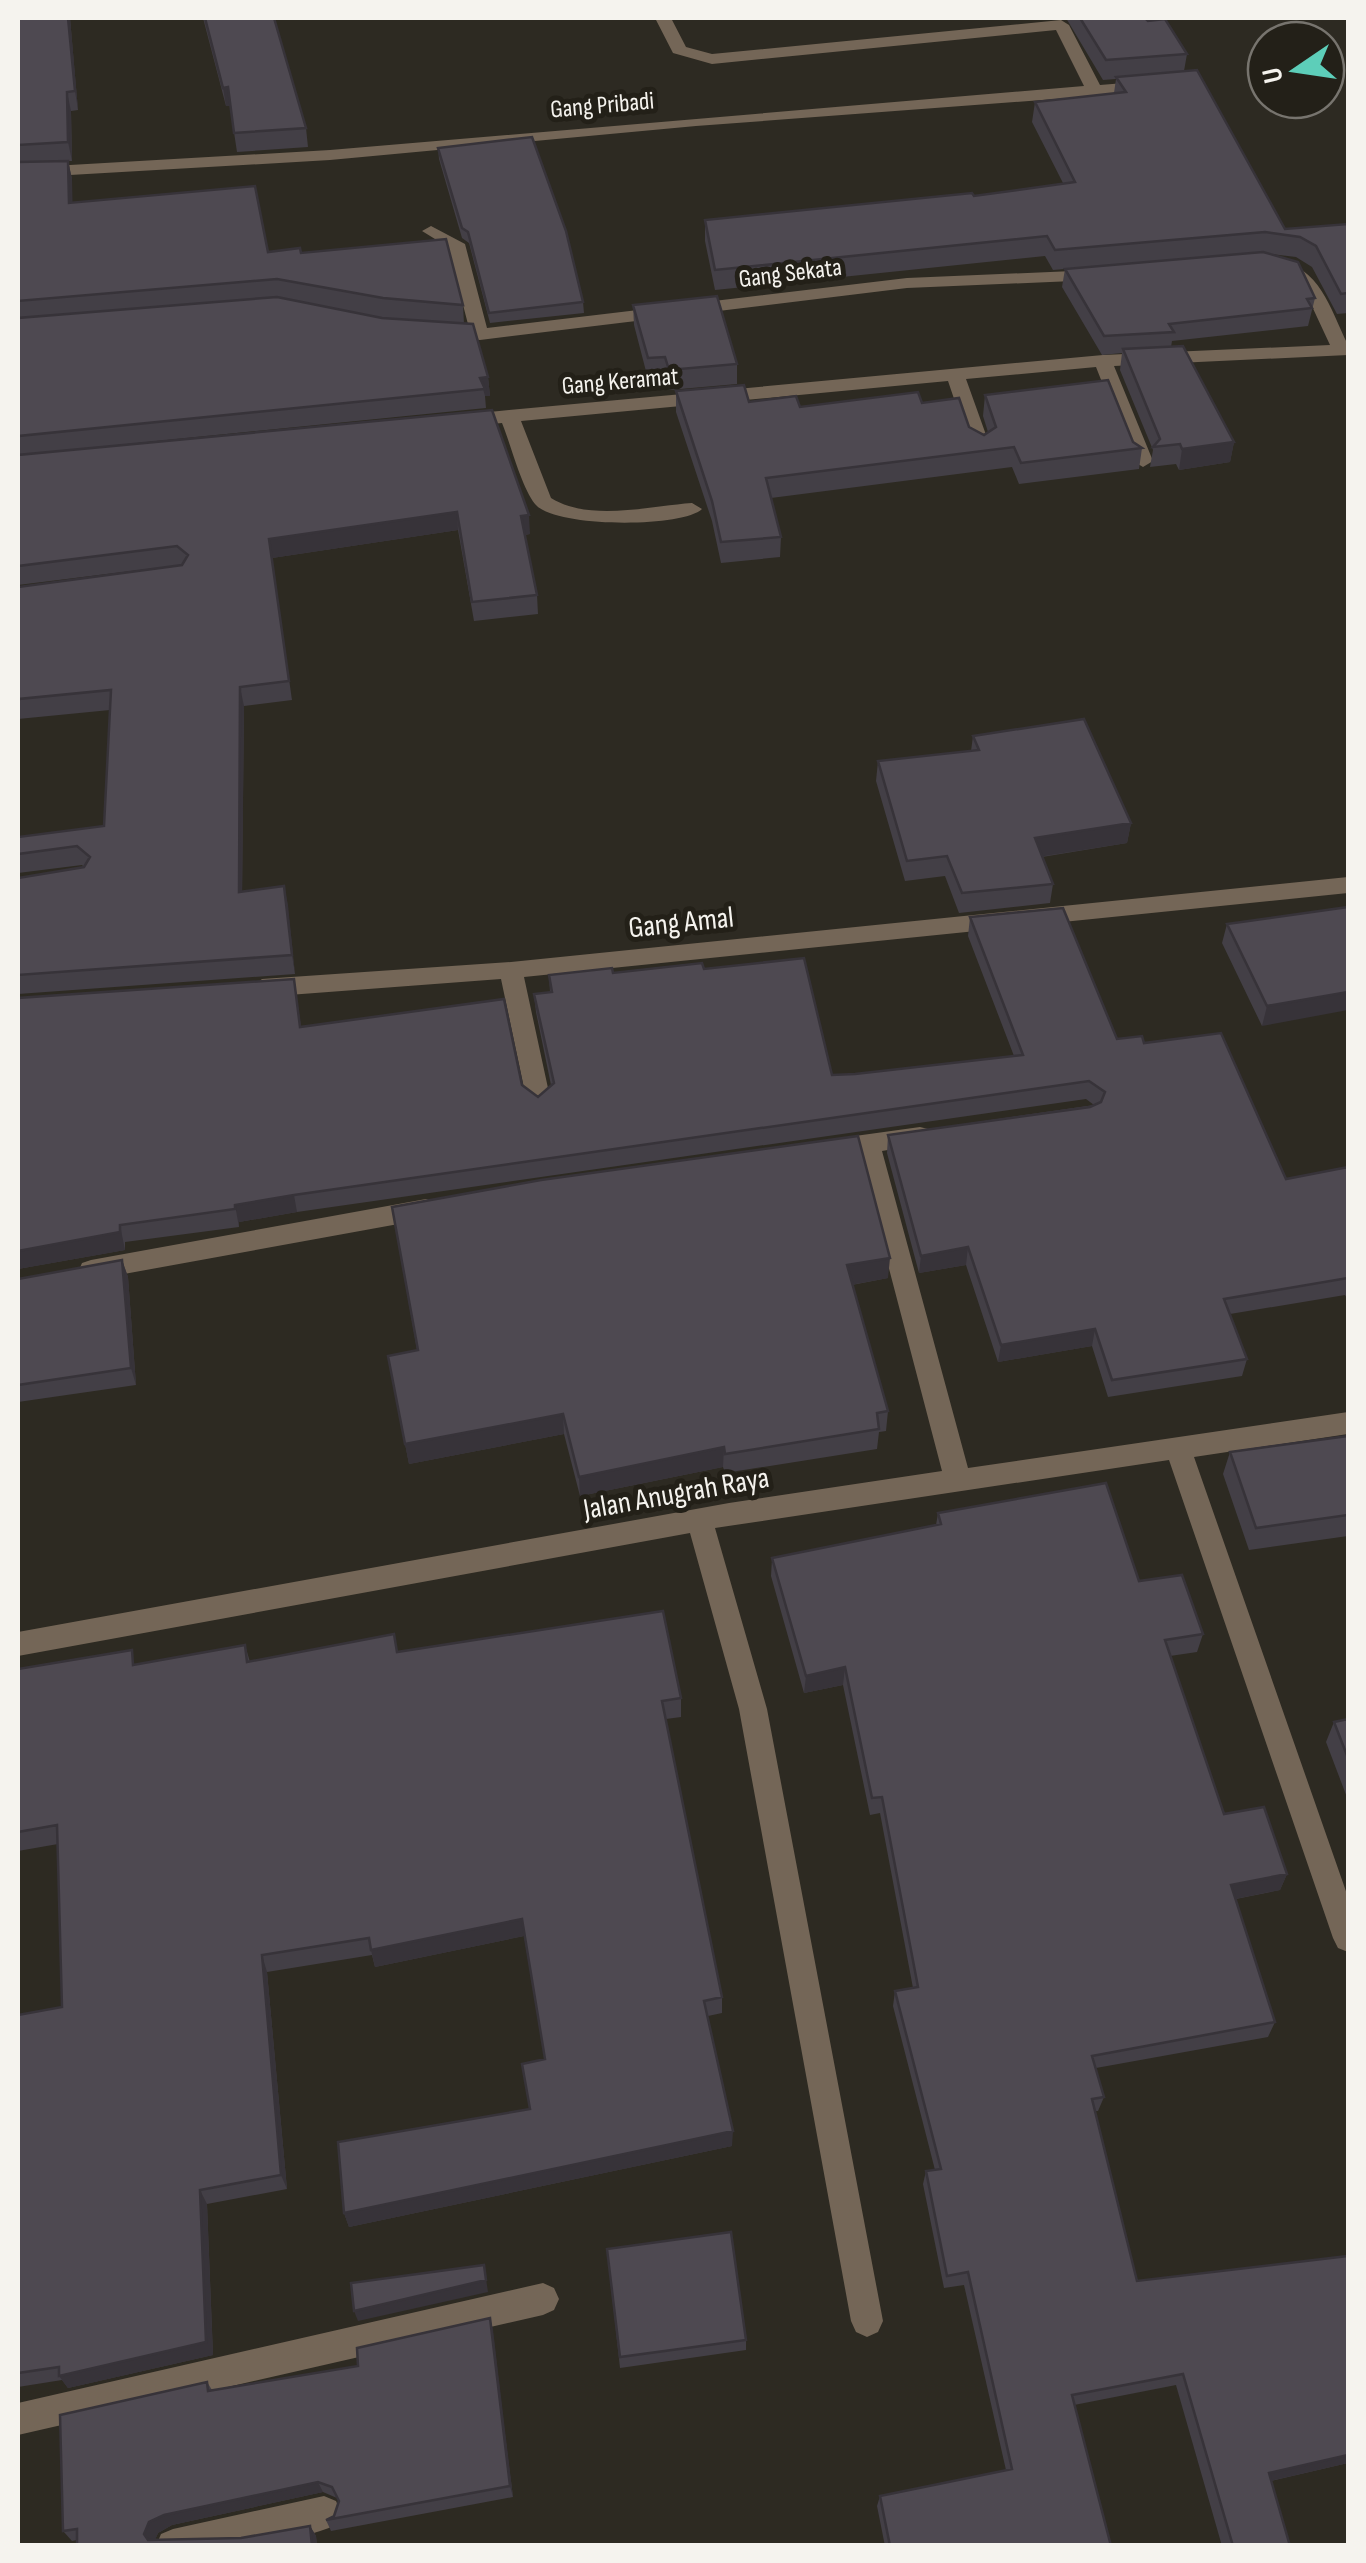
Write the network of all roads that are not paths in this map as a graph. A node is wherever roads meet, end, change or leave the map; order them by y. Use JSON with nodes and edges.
{"nodes":[{"id":1,"x":663,"y":18,"type":"edge"},
{"id":2,"x":1172,"y":84,"type":"edge"},
{"id":3,"x":1095,"y":91,"type":"junction"},
{"id":4,"x":18,"y":173,"type":"edge"},
{"id":5,"x":431,"y":231,"type":"dead end"},
{"id":6,"x":1260,"y":261,"type":"edge"},
{"id":7,"x":1108,"y":274,"type":"edge"},
{"id":8,"x":423,"y":330,"type":"edge"},
{"id":9,"x":480,"y":334,"type":"junction"},
{"id":10,"x":1345,"y":350,"type":"edge"},
{"id":11,"x":1103,"y":361,"type":"junction"},
{"id":12,"x":955,"y":374,"type":"junction"},
{"id":13,"x":510,"y":416,"type":"junction"},
{"id":14,"x":431,"y":424,"type":"edge"},
{"id":15,"x":980,"y":446,"type":"edge"},
{"id":16,"x":1143,"y":461,"type":"edge"},
{"id":17,"x":692,"y":509,"type":"dead end"},
{"id":18,"x":1348,"y":885,"type":"edge"},
{"id":19,"x":511,"y":970,"type":"junction"},
{"id":20,"x":235,"y":990,"type":"edge"},
{"id":21,"x":538,"y":1102,"type":"edge"},
{"id":22,"x":940,"y":1133,"type":"edge"},
{"id":23,"x":868,"y":1143,"type":"junction"},
{"id":24,"x":810,"y":1151,"type":"edge"},
{"id":25,"x":445,"y":1206,"type":"edge"},
{"id":26,"x":76,"y":1272,"type":"edge"},
{"id":27,"x":1348,"y":1423,"type":"edge"},
{"id":28,"x":1178,"y":1448,"type":"junction"},
{"id":29,"x":958,"y":1481,"type":"junction"},
{"id":30,"x":700,"y":1522,"type":"junction"},
{"id":31,"x":18,"y":1644,"type":"edge"},
{"id":32,"x":1348,"y":1938,"type":"edge"},
{"id":33,"x":542,"y":2300,"type":"dead end"},
{"id":34,"x":867,"y":2321,"type":"dead end"},
{"id":35,"x":18,"y":2420,"type":"edge"},
{"id":36,"x":324,"y":2513,"type":"edge"},
{"id":37,"x":173,"y":2546,"type":"edge"}],
"edges":[{"from":1,"to":3,"type":"street"},
{"from":2,"to":3,"type":"street","name":"Gang Pribadi"},
{"from":3,"to":4,"type":"street","name":"Gang Pribadi"},
{"from":5,"to":9,"type":"street"},
{"from":6,"to":10,"type":"street"},
{"from":7,"to":9,"type":"street","name":"Gang Sekata"},
{"from":8,"to":9,"type":"street","name":"Gang Sekata"},
{"from":10,"to":11,"type":"street","name":"Gang Keramat"},
{"from":11,"to":12,"type":"street","name":"Gang Keramat"},
{"from":11,"to":16,"type":"street"},
{"from":12,"to":13,"type":"street","name":"Gang Keramat"},
{"from":12,"to":15,"type":"street"},
{"from":13,"to":14,"type":"street","name":"Gang Keramat"},
{"from":13,"to":17,"type":"street"},
{"from":18,"to":19,"type":"street","name":"Gang Amal"},
{"from":19,"to":20,"type":"street","name":"Gang Amal"},
{"from":19,"to":21,"type":"street"},
{"from":22,"to":23,"type":"street"},
{"from":23,"to":24,"type":"street"},
{"from":23,"to":29,"type":"street"},
{"from":25,"to":26,"type":"street"},
{"from":27,"to":28,"type":"street","name":"Jalan Anugrah Raya"},
{"from":28,"to":29,"type":"street","name":"Jalan Anugrah Raya"},
{"from":28,"to":32,"type":"street"},
{"from":29,"to":30,"type":"street","name":"Jalan Anugrah Raya"},
{"from":30,"to":31,"type":"street","name":"Jalan Anugrah Raya"},
{"from":30,"to":34,"type":"street"},
{"from":33,"to":35,"type":"street"},
{"from":36,"to":37,"type":"street"}]}
